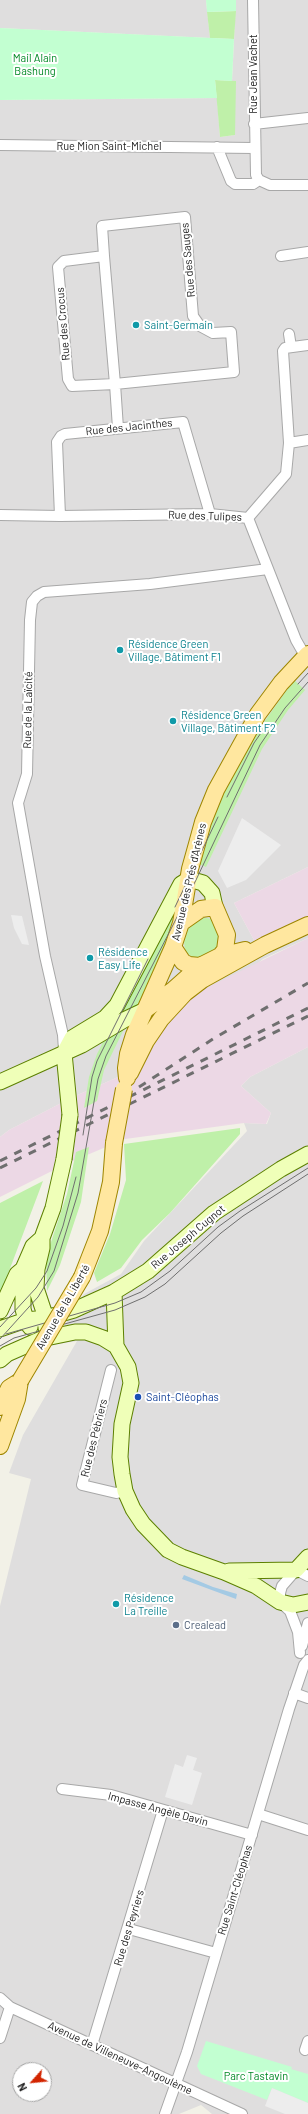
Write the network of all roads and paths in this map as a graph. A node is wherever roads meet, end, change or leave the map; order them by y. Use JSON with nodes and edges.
{"nodes":[{"id":1,"x":253,"y":0,"type":"edge"},
{"id":2,"x":308,"y":118,"type":"edge"},
{"id":3,"x":254,"y":124,"type":"junction"},
{"id":4,"x":0,"y":145,"type":"edge"},
{"id":5,"x":217,"y":147,"type":"junction"},
{"id":6,"x":254,"y":148,"type":"junction"},
{"id":7,"x":259,"y":180,"type":"junction"},
{"id":8,"x":308,"y":185,"type":"edge"},
{"id":9,"x":308,"y":252,"type":"edge"},
{"id":10,"x":104,"y":256,"type":"junction"},
{"id":11,"x":281,"y":256,"type":"dead end"},
{"id":12,"x":289,"y":334,"type":"dead end"},
{"id":13,"x":308,"y":345,"type":"edge"},
{"id":14,"x":291,"y":346,"type":"junction"},
{"id":15,"x":115,"y":384,"type":"junction"},
{"id":16,"x":118,"y":428,"type":"junction"},
{"id":17,"x":308,"y":440,"type":"edge"},
{"id":18,"x":289,"y":443,"type":"junction"},
{"id":19,"x":210,"y":514,"type":"junction"},
{"id":20,"x":0,"y":515,"type":"edge"},
{"id":21,"x":60,"y":516,"type":"junction"},
{"id":22,"x":248,"y":518,"type":"junction"},
{"id":23,"x":268,"y":569,"type":"junction"},
{"id":24,"x":307,"y":658,"type":"edge"},
{"id":25,"x":189,"y":879,"type":"junction"},
{"id":26,"x":215,"y":907,"type":"junction"},
{"id":27,"x":181,"y":923,"type":"junction"},
{"id":28,"x":308,"y":925,"type":"edge"},
{"id":29,"x":265,"y":945,"type":"junction"},
{"id":30,"x":174,"y":947,"type":"junction"},
{"id":31,"x":220,"y":956,"type":"junction"},
{"id":32,"x":200,"y":966,"type":"junction"},
{"id":33,"x":143,"y":1011,"type":"junction"},
{"id":34,"x":64,"y":1053,"type":"junction"},
{"id":35,"x":0,"y":1082,"type":"edge"},
{"id":36,"x":125,"y":1084,"type":"junction"},
{"id":37,"x":308,"y":1154,"type":"edge"},
{"id":38,"x":42,"y":1238,"type":"junction"},
{"id":39,"x":23,"y":1269,"type":"junction"},
{"id":40,"x":114,"y":1292,"type":"junction"},
{"id":41,"x":0,"y":1311,"type":"edge"},
{"id":42,"x":46,"y":1318,"type":"junction"},
{"id":43,"x":26,"y":1320,"type":"junction"},
{"id":44,"x":0,"y":1328,"type":"edge"},
{"id":45,"x":41,"y":1339,"type":"junction"},
{"id":46,"x":116,"y":1346,"type":"junction"},
{"id":47,"x":0,"y":1360,"type":"edge"},
{"id":48,"x":111,"y":1370,"type":"dead end"},
{"id":49,"x":6,"y":1403,"type":"edge"},
{"id":50,"x":0,"y":1446,"type":"edge"},
{"id":51,"x":125,"y":1491,"type":"junction"},
{"id":52,"x":308,"y":1557,"type":"edge"},
{"id":53,"x":224,"y":1572,"type":"junction"},
{"id":54,"x":302,"y":1573,"type":"edge"},
{"id":55,"x":280,"y":1602,"type":"junction"},
{"id":56,"x":308,"y":1602,"type":"edge"},
{"id":57,"x":308,"y":1623,"type":"edge"},
{"id":58,"x":300,"y":1653,"type":"junction"},
{"id":59,"x":306,"y":1663,"type":"edge"},
{"id":60,"x":294,"y":1693,"type":"junction"},
{"id":61,"x":308,"y":1698,"type":"edge"},
{"id":62,"x":62,"y":1789,"type":"dead end"},
{"id":63,"x":163,"y":1810,"type":"junction"},
{"id":64,"x":258,"y":1814,"type":"junction"},
{"id":65,"x":308,"y":1830,"type":"edge"},
{"id":66,"x":252,"y":1835,"type":"junction"},
{"id":67,"x":129,"y":1929,"type":"junction"},
{"id":68,"x":216,"y":1954,"type":"junction"},
{"id":69,"x":0,"y":1998,"type":"edge"},
{"id":70,"x":10,"y":2007,"type":"junction"},
{"id":71,"x":0,"y":2038,"type":"edge"},
{"id":72,"x":92,"y":2045,"type":"junction"},
{"id":73,"x":176,"y":2084,"type":"junction"},
{"id":74,"x":165,"y":2114,"type":"edge"},
{"id":75,"x":242,"y":2114,"type":"edge"}],
"edges":[{"from":1,"to":3,"type":"street","name":"Rue Jean Vachet"},
{"from":2,"to":3,"type":"street"},
{"from":3,"to":6,"type":"street","name":"Rue Jean Vachet"},
{"from":4,"to":5,"type":"street","name":"Rue Mion Saint-Michel"},
{"from":5,"to":6,"type":"street","name":"Rue Mion Saint-Michel"},
{"from":5,"to":7,"type":"street"},
{"from":6,"to":7,"type":"street"},
{"from":7,"to":8,"type":"street"},
{"from":9,"to":11,"type":"street"},
{"from":10,"to":15,"type":"street","name":"Rue des Sauges"},
{"from":10,"to":15,"type":"street","name":"Rue des Crocus"},
{"from":10,"to":15,"type":"street","name":"Rue des Sauges"},
{"from":12,"to":14,"type":"street"},
{"from":13,"to":14,"type":"street"},
{"from":14,"to":18,"type":"street"},
{"from":15,"to":16,"type":"street","name":"Rue des Sauges"},
{"from":16,"to":19,"type":"street","name":"Rue des Jacinthes"},
{"from":16,"to":21,"type":"street","name":"Rue des Jacinthes"},
{"from":17,"to":18,"type":"street"},
{"from":18,"to":22,"type":"street"},
{"from":19,"to":21,"type":"street","name":"Rue des Tulipes"},
{"from":19,"to":22,"type":"street","name":"Rue des Tulipes"},
{"from":20,"to":21,"type":"street","name":"Rue des Tulipes"},
{"from":22,"to":23,"type":"street","name":"Rue des Tulipes"},
{"from":23,"to":24,"type":"street","name":"Rue des Tulipes"},
{"from":23,"to":34,"type":"street","name":"Rue de la Laïcité"},
{"from":24,"to":25,"type":"main road","name":"Avenue des Prés d'Arènes"},
{"from":25,"to":26,"type":"street"},
{"from":25,"to":27,"type":"main road","name":"Avenue des Prés d'Arènes"},
{"from":25,"to":34,"type":"street"},
{"from":26,"to":27,"type":"main road"},
{"from":26,"to":31,"type":"main road"},
{"from":27,"to":30,"type":"main road","name":"Avenue des Prés d'Arènes"},
{"from":28,"to":29,"type":"main road"},
{"from":29,"to":31,"type":"main road"},
{"from":29,"to":36,"type":"main road"},
{"from":30,"to":32,"type":"main road"},
{"from":30,"to":33,"type":"main road","name":"Avenue des Prés d'Arènes"},
{"from":31,"to":32,"type":"main road"},
{"from":32,"to":33,"type":"main road"},
{"from":33,"to":34,"type":"street"},
{"from":33,"to":36,"type":"main road","name":"Avenue des Prés d'Arènes"},
{"from":34,"to":35,"type":"street"},
{"from":34,"to":38,"type":"street","bridge":true},
{"from":36,"to":49,"type":"main road","name":"Avenue de la Liberté","bridge":true},
{"from":37,"to":40,"type":"street","name":"Rue Joseph Cugnot"},
{"from":38,"to":39,"type":"street"},
{"from":38,"to":42,"type":"street"},
{"from":39,"to":41,"type":"street"},
{"from":39,"to":43,"type":"street"},
{"from":40,"to":42,"type":"street","name":"Rue Joseph Cugnot"},
{"from":40,"to":46,"type":"street"},
{"from":42,"to":43,"type":"street","name":"Rue Joseph Cugnot"},
{"from":42,"to":45,"type":"street"},
{"from":43,"to":44,"type":"street","name":"Rue Joseph Cugnot"},
{"from":43,"to":45,"type":"street"},
{"from":45,"to":46,"type":"street"},
{"from":45,"to":47,"type":"street"},
{"from":46,"to":51,"type":"street"},
{"from":48,"to":51,"type":"street","name":"Rue des Pébriers"},
{"from":49,"to":50,"type":"main road","name":"Avenue de la Liberté"},
{"from":51,"to":53,"type":"street"},
{"from":52,"to":54,"type":"street"},
{"from":53,"to":54,"type":"street"},
{"from":53,"to":55,"type":"street"},
{"from":54,"to":55,"type":"street"},
{"from":55,"to":56,"type":"street"},
{"from":55,"to":58,"type":"street"},
{"from":57,"to":58,"type":"street"},
{"from":58,"to":59,"type":"street"},
{"from":59,"to":60,"type":"street","name":"Rue Saint-Cléophas"},
{"from":60,"to":61,"type":"street"},
{"from":60,"to":64,"type":"street","name":"Rue Saint-Cléophas"},
{"from":62,"to":63,"type":"street","name":"Impasse Angèle Davin"},
{"from":63,"to":66,"type":"street","name":"Impasse Angèle Davin"},
{"from":63,"to":67,"type":"street","name":"Rue des Peyriers"},
{"from":64,"to":65,"type":"street"},
{"from":64,"to":66,"type":"street","name":"Rue Saint-Cléophas"},
{"from":66,"to":68,"type":"street","name":"Rue Saint-Cléophas"},
{"from":67,"to":68,"type":"street"},
{"from":67,"to":72,"type":"street","name":"Rue des Peyriers"},
{"from":68,"to":73,"type":"street","name":"Rue Saint-Cléophas"},
{"from":69,"to":70,"type":"street","name":"Avenue de Villeneuve-Angoulème"},
{"from":70,"to":71,"type":"street"},
{"from":70,"to":72,"type":"street","name":"Avenue de Villeneuve-Angoulème"},
{"from":72,"to":73,"type":"street","name":"Avenue de Villeneuve-Angoulème"},
{"from":73,"to":74,"type":"street","name":"Rue Saint-Cléophas"},
{"from":73,"to":75,"type":"street","name":"Avenue de Villeneuve-Angoulème"}]}
